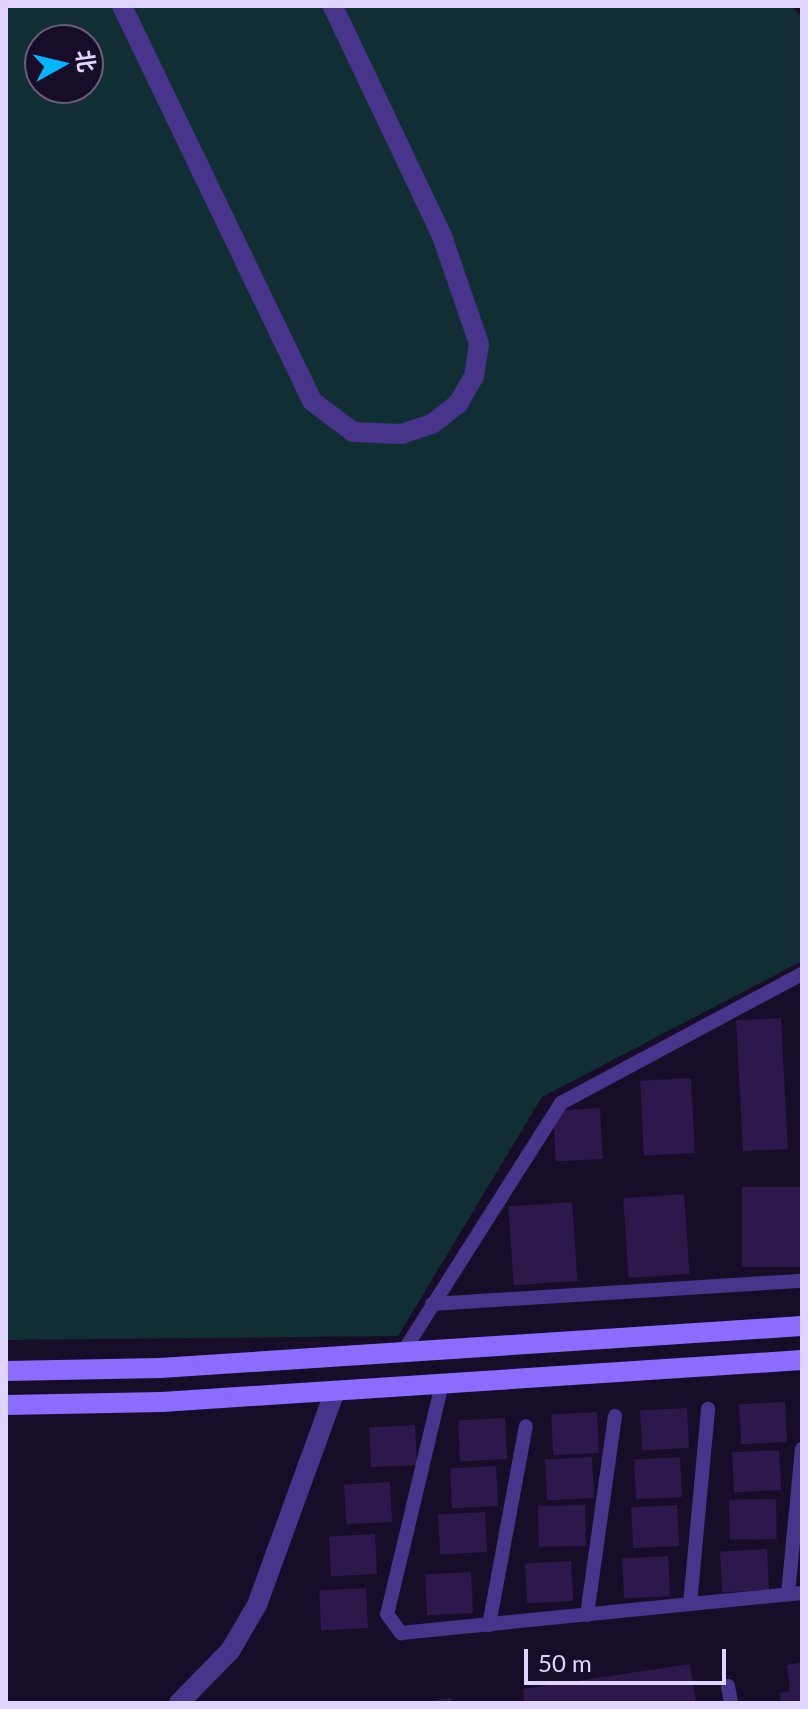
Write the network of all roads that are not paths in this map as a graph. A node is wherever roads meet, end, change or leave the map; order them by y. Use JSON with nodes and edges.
{"nodes":[{"id":1,"x":122,"y":6,"type":"edge"},
{"id":2,"x":333,"y":6,"type":"edge"},
{"id":3,"x":802,"y":974,"type":"edge"},
{"id":4,"x":802,"y":1281,"type":"edge"},
{"id":5,"x":432,"y":1304,"type":"junction"},
{"id":6,"x":802,"y":1326,"type":"edge"},
{"id":7,"x":403,"y":1352,"type":"junction"},
{"id":8,"x":802,"y":1360,"type":"edge"},
{"id":9,"x":6,"y":1371,"type":"edge"},
{"id":10,"x":442,"y":1384,"type":"junction"},
{"id":11,"x":335,"y":1391,"type":"junction"},
{"id":12,"x":6,"y":1405,"type":"edge"},
{"id":13,"x":708,"y":1409,"type":"dead end"},
{"id":14,"x":615,"y":1416,"type":"dead end"},
{"id":15,"x":526,"y":1426,"type":"dead end"},
{"id":16,"x":802,"y":1449,"type":"edge"},
{"id":17,"x":795,"y":1593,"type":"edge"},
{"id":18,"x":690,"y":1604,"type":"junction"},
{"id":19,"x":587,"y":1615,"type":"junction"},
{"id":20,"x":489,"y":1625,"type":"junction"},
{"id":21,"x":728,"y":1686,"type":"dead end"},
{"id":22,"x":179,"y":1703,"type":"edge"},
{"id":23,"x":731,"y":1703,"type":"edge"}],
"edges":[{"from":1,"to":2,"type":"street"},
{"from":3,"to":5,"type":"lane"},
{"from":4,"to":5,"type":"lane"},
{"from":5,"to":7,"type":"lane"},
{"from":6,"to":7,"type":"main road"},
{"from":7,"to":9,"type":"main road"},
{"from":8,"to":10,"type":"main road"},
{"from":10,"to":11,"type":"main road"},
{"from":10,"to":20,"type":"lane"},
{"from":11,"to":12,"type":"main road"},
{"from":11,"to":22,"type":"street"},
{"from":13,"to":18,"type":"lane"},
{"from":14,"to":19,"type":"lane"},
{"from":15,"to":20,"type":"lane"},
{"from":16,"to":17,"type":"lane"},
{"from":17,"to":18,"type":"lane"},
{"from":18,"to":19,"type":"lane"},
{"from":19,"to":20,"type":"lane"},
{"from":21,"to":23,"type":"lane"}]}
